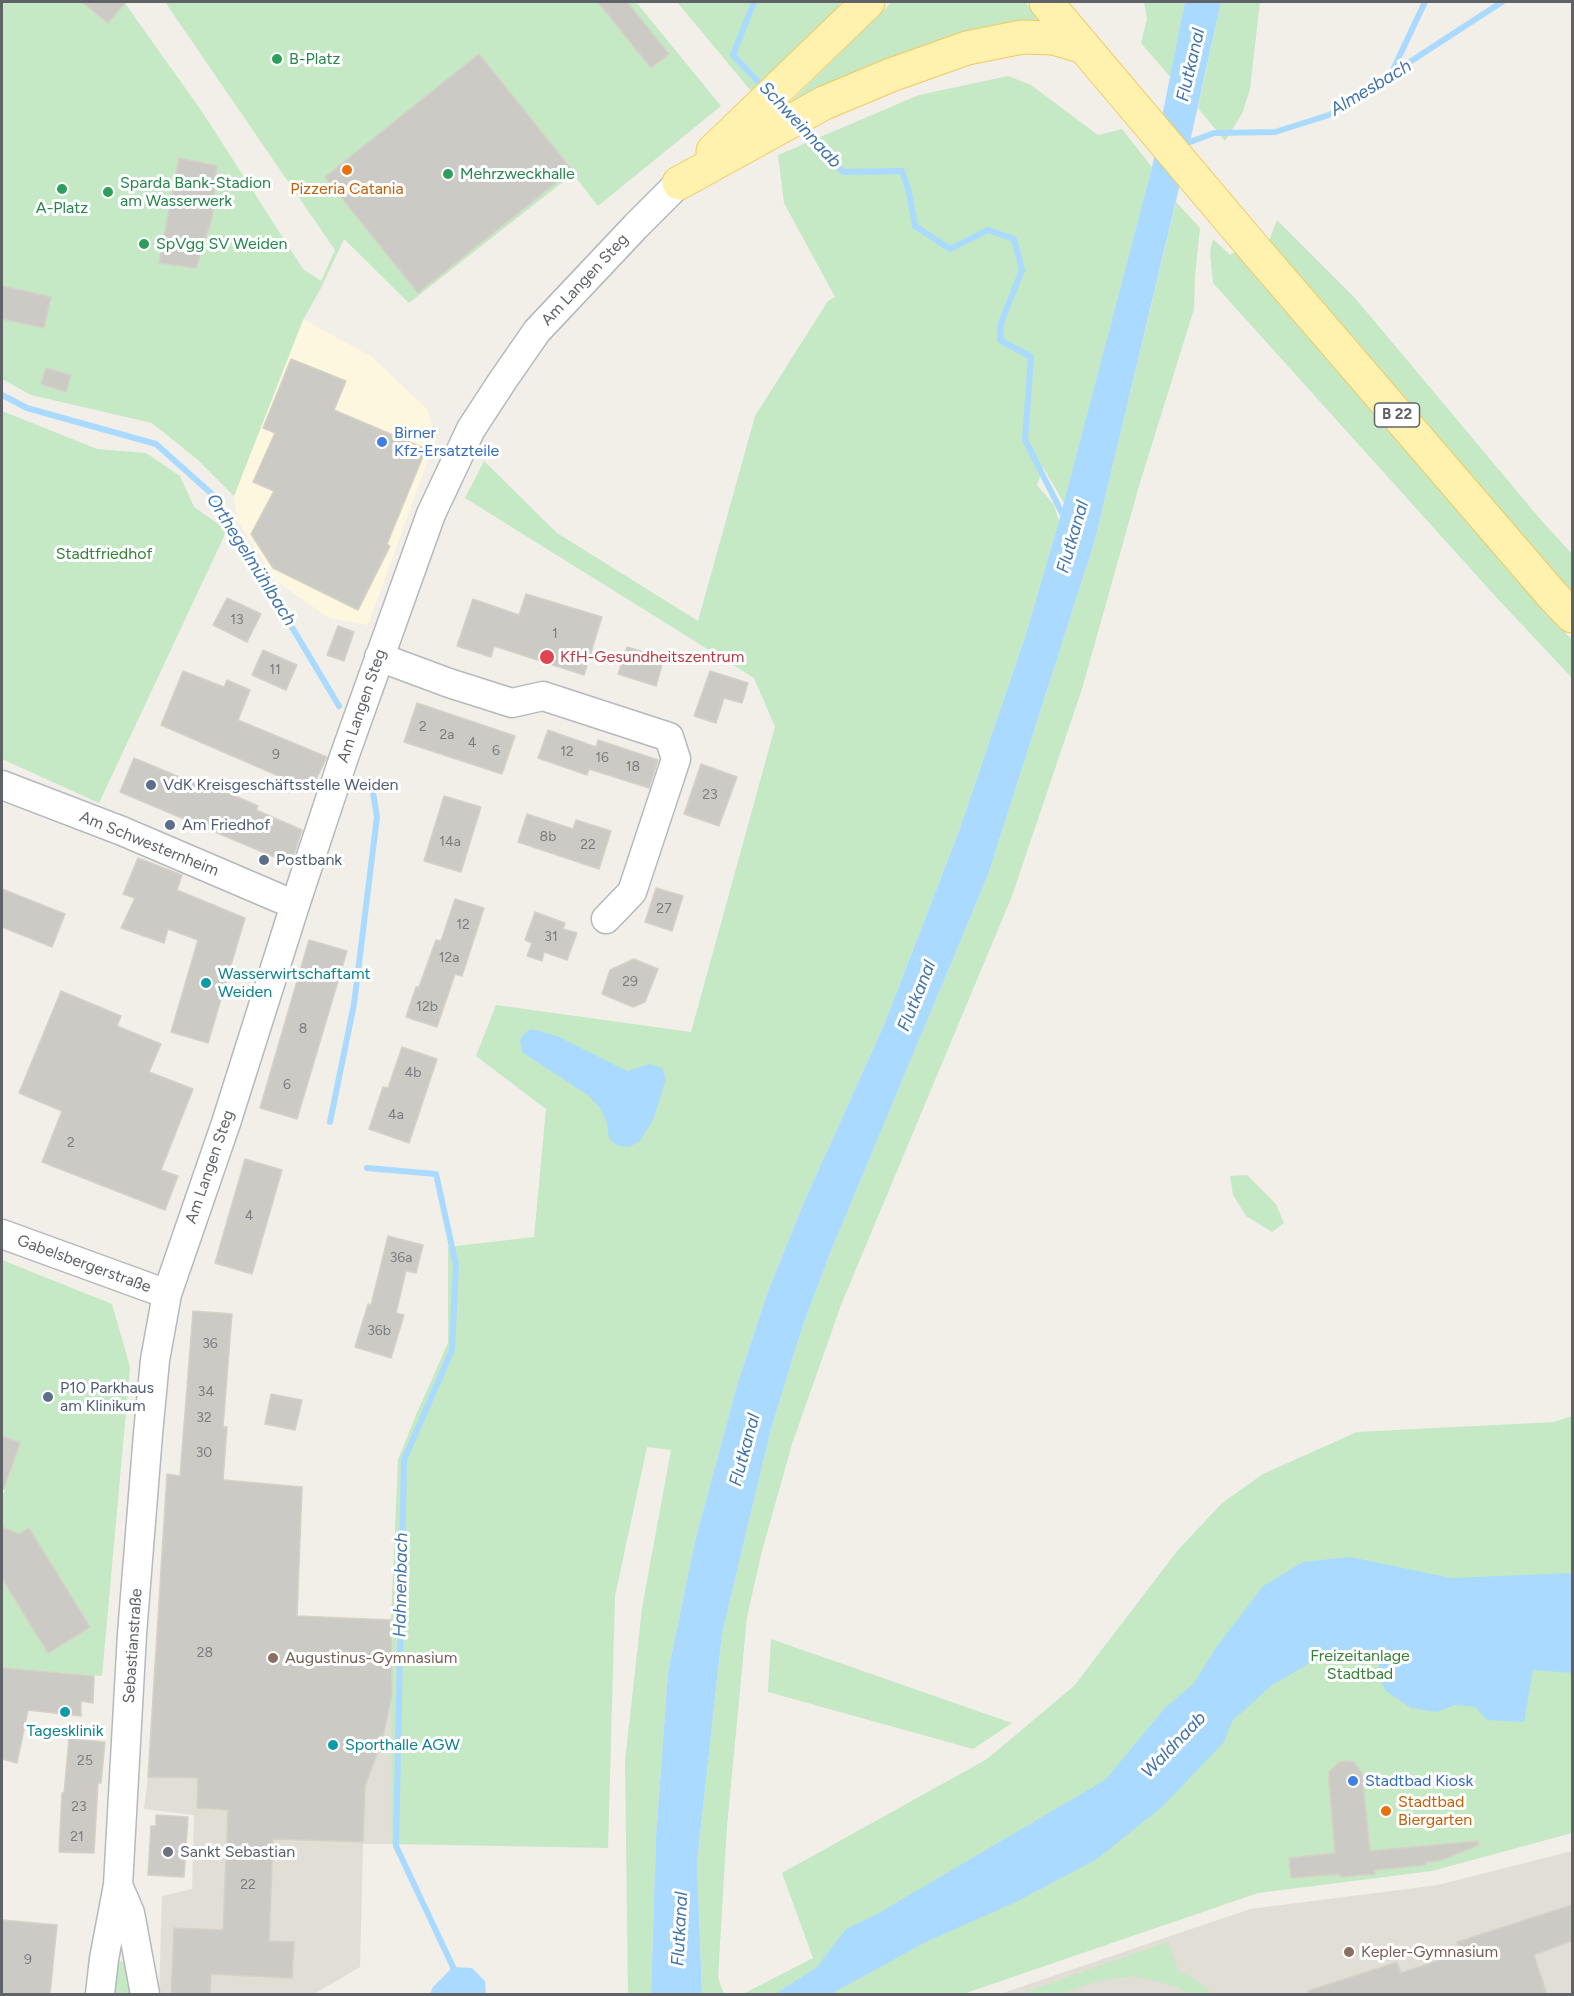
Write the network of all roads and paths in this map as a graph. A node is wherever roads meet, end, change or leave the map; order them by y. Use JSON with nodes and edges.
{"nodes":[{"id":1,"x":1046,"y":2,"type":"edge"},
{"id":2,"x":856,"y":9,"type":"edge"},
{"id":3,"x":1084,"y":47,"type":"junction"},
{"id":4,"x":736,"y":140,"type":"junction"},
{"id":5,"x":679,"y":183,"type":"joint"},
{"id":6,"x":1572,"y":616,"type":"edge"},
{"id":7,"x":379,"y":657,"type":"junction"},
{"id":8,"x":2,"y":785,"type":"edge"},
{"id":9,"x":295,"y":905,"type":"junction"},
{"id":10,"x":606,"y":919,"type":"dead end"},
{"id":11,"x":2,"y":1234,"type":"edge"},
{"id":12,"x":167,"y":1294,"type":"junction"},
{"id":13,"x":118,"y":1886,"type":"junction"},
{"id":14,"x":100,"y":1995,"type":"edge"},
{"id":15,"x":145,"y":1995,"type":"edge"}],
"edges":[{"from":1,"to":3,"type":"main road","number":"B 22"},
{"from":2,"to":4,"type":"main road"},
{"from":3,"to":4,"type":"main road"},
{"from":3,"to":6,"type":"main road","number":"B 22"},
{"from":4,"to":5,"type":"main road"},
{"from":5,"to":7,"type":"street","name":"Am Langen Steg"},
{"from":7,"to":9,"type":"street","name":"Am Langen Steg"},
{"from":7,"to":10,"type":"street"},
{"from":8,"to":9,"type":"street","name":"Am Schwesternheim"},
{"from":9,"to":12,"type":"street","name":"Am Langen Steg"},
{"from":11,"to":12,"type":"street","name":"Gabelsbergerstraße"},
{"from":12,"to":13,"type":"street","name":"Sebastianstraße"},
{"from":13,"to":14,"type":"street"},
{"from":13,"to":15,"type":"street","name":"Sebastianstraße"}]}
